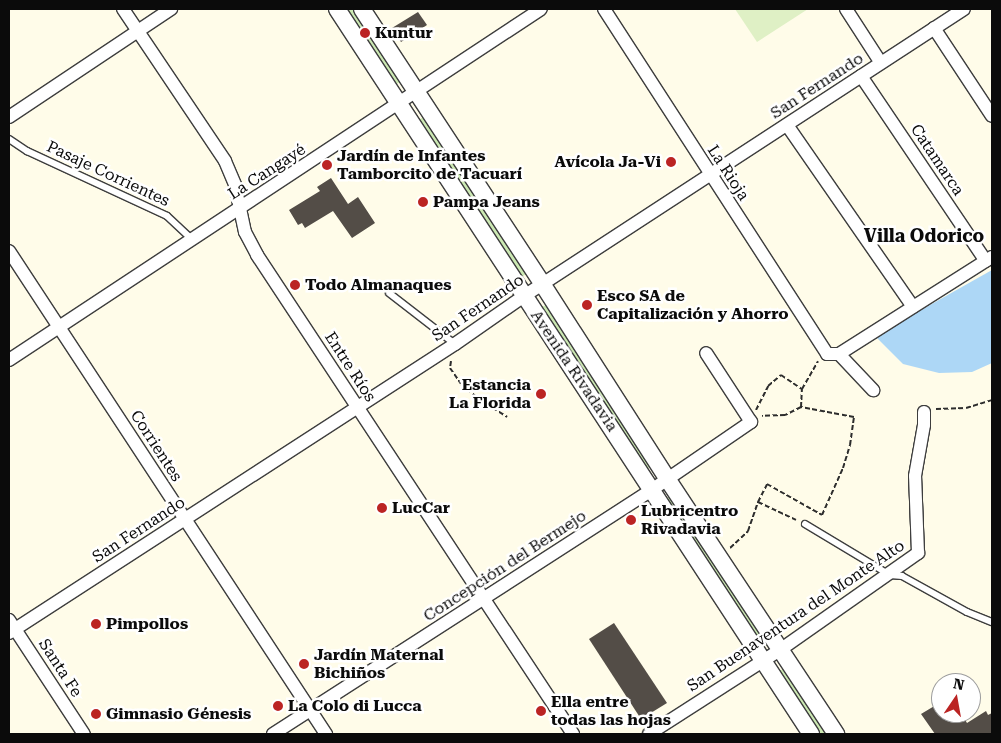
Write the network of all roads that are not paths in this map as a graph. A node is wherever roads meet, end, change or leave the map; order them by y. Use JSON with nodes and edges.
{"nodes":[{"id":1,"x":123,"y":9,"type":"edge"},
{"id":2,"x":171,"y":9,"type":"edge"},
{"id":3,"x":337,"y":9,"type":"edge"},
{"id":4,"x":362,"y":9,"type":"edge"},
{"id":5,"x":541,"y":9,"type":"edge"},
{"id":6,"x":604,"y":9,"type":"edge"},
{"id":7,"x":846,"y":9,"type":"edge"},
{"id":8,"x":964,"y":9,"type":"edge"},
{"id":9,"x":934,"y":28,"type":"junction"},
{"id":10,"x":137,"y":32,"type":"junction"},
{"id":11,"x":882,"y":63,"type":"junction"},
{"id":12,"x":862,"y":76,"type":"junction"},
{"id":13,"x":417,"y":93,"type":"junction"},
{"id":14,"x":399,"y":105,"type":"junction"},
{"id":15,"x":992,"y":116,"type":"edge"},
{"id":16,"x":9,"y":117,"type":"edge"},
{"id":17,"x":787,"y":125,"type":"junction"},
{"id":18,"x":9,"y":138,"type":"edge"},
{"id":19,"x":710,"y":175,"type":"junction"},
{"id":20,"x":239,"y":210,"type":"junction"},
{"id":21,"x":192,"y":239,"type":"junction"},
{"id":22,"x":9,"y":251,"type":"edge"},
{"id":23,"x":989,"y":259,"type":"edge"},
{"id":24,"x":543,"y":285,"type":"junction"},
{"id":25,"x":389,"y":293,"type":"dead end"},
{"id":26,"x":524,"y":296,"type":"junction"},
{"id":27,"x":913,"y":306,"type":"junction"},
{"id":28,"x":59,"y":327,"type":"junction"},
{"id":29,"x":455,"y":344,"type":"junction"},
{"id":30,"x":706,"y":353,"type":"dead end"},
{"id":31,"x":833,"y":354,"type":"junction"},
{"id":32,"x":9,"y":360,"type":"edge"},
{"id":33,"x":873,"y":390,"type":"dead end"},
{"id":34,"x":357,"y":407,"type":"junction"},
{"id":35,"x":924,"y":412,"type":"road end"},
{"id":36,"x":668,"y":480,"type":"junction"},
{"id":37,"x":653,"y":489,"type":"junction"},
{"id":38,"x":184,"y":520,"type":"junction"},
{"id":39,"x":805,"y":524,"type":"road end"},
{"id":40,"x":890,"y":575,"type":"junction"},
{"id":41,"x":483,"y":600,"type":"junction"},
{"id":42,"x":992,"y":622,"type":"edge"},
{"id":43,"x":11,"y":628,"type":"edge"},
{"id":44,"x":780,"y":650,"type":"junction"},
{"id":45,"x":763,"y":660,"type":"junction"},
{"id":46,"x":310,"y":710,"type":"junction"},
{"id":47,"x":84,"y":734,"type":"edge"},
{"id":48,"x":273,"y":734,"type":"edge"},
{"id":49,"x":326,"y":734,"type":"edge"},
{"id":50,"x":573,"y":734,"type":"edge"},
{"id":51,"x":649,"y":734,"type":"edge"},
{"id":52,"x":811,"y":734,"type":"edge"},
{"id":53,"x":836,"y":734,"type":"edge"}],
"edges":[{"from":1,"to":10,"type":"street","name":"Entre Ríos"},
{"from":2,"to":10,"type":"street"},
{"from":3,"to":14,"type":"street","name":"Avenida Rivadavia"},
{"from":4,"to":13,"type":"street","name":"Avenida Rivadavia"},
{"from":5,"to":13,"type":"street","name":"La Cangayé"},
{"from":6,"to":19,"type":"street","name":"La Rioja"},
{"from":7,"to":11,"type":"street"},
{"from":8,"to":9,"type":"street","name":"San Fernando"},
{"from":9,"to":11,"type":"street","name":"San Fernando"},
{"from":9,"to":15,"type":"street"},
{"from":10,"to":16,"type":"street"},
{"from":10,"to":20,"type":"street","name":"Entre Ríos"},
{"from":11,"to":12,"type":"street","name":"San Fernando"},
{"from":12,"to":17,"type":"street","name":"San Fernando"},
{"from":12,"to":23,"type":"street","name":"Catamarca"},
{"from":13,"to":14,"type":"street","name":"La Cangayé"},
{"from":13,"to":24,"type":"street","name":"Avenida Rivadavia"},
{"from":14,"to":20,"type":"street","name":"La Cangayé"},
{"from":14,"to":26,"type":"street","name":"Avenida Rivadavia"},
{"from":17,"to":19,"type":"street","name":"San Fernando"},
{"from":17,"to":27,"type":"street"},
{"from":18,"to":21,"type":"lane","name":"Pasaje Corrientes"},
{"from":19,"to":24,"type":"street","name":"San Fernando"},
{"from":19,"to":31,"type":"street","name":"La Rioja"},
{"from":20,"to":21,"type":"street","name":"La Cangayé"},
{"from":20,"to":34,"type":"street","name":"Entre Ríos"},
{"from":21,"to":28,"type":"street","name":"La Cangayé"},
{"from":22,"to":28,"type":"street","name":"Corrientes"},
{"from":23,"to":27,"type":"street"},
{"from":24,"to":26,"type":"street","name":"San Fernando"},
{"from":24,"to":36,"type":"street","name":"Avenida Rivadavia"},
{"from":25,"to":29,"type":"lane"},
{"from":26,"to":29,"type":"street","name":"San Fernando"},
{"from":26,"to":37,"type":"street","name":"Avenida Rivadavia"},
{"from":27,"to":31,"type":"street"},
{"from":28,"to":32,"type":"street","name":"La Cangayé"},
{"from":28,"to":38,"type":"street","name":"Corrientes"},
{"from":29,"to":34,"type":"street","name":"San Fernando"},
{"from":30,"to":36,"type":"street","name":"Concepción del Bermejo"},
{"from":31,"to":33,"type":"street","name":"La Rioja"},
{"from":34,"to":38,"type":"street","name":"San Fernando"},
{"from":34,"to":41,"type":"street","name":"Entre Ríos"},
{"from":35,"to":40,"type":"street","name":"San Buenaventura del Monte Alto"},
{"from":36,"to":37,"type":"street","name":"Concepción del Bermejo"},
{"from":36,"to":44,"type":"street","name":"Avenida Rivadavia"},
{"from":37,"to":41,"type":"street","name":"Concepción del Bermejo"},
{"from":37,"to":45,"type":"street","name":"Avenida Rivadavia"},
{"from":38,"to":43,"type":"street","name":"San Fernando"},
{"from":38,"to":46,"type":"street","name":"Corrientes"},
{"from":39,"to":40,"type":"lane"},
{"from":40,"to":42,"type":"lane"},
{"from":40,"to":44,"type":"street","name":"San Buenaventura del Monte Alto"},
{"from":41,"to":46,"type":"street","name":"Concepción del Bermejo"},
{"from":41,"to":50,"type":"street","name":"Entre Ríos"},
{"from":43,"to":47,"type":"street","name":"Santa Fe"},
{"from":44,"to":45,"type":"street","name":"San Buenaventura del Monte Alto"},
{"from":44,"to":53,"type":"street","name":"Avenida Rivadavia"},
{"from":45,"to":51,"type":"street","name":"San Buenaventura del Monte Alto"},
{"from":45,"to":52,"type":"street","name":"Avenida Rivadavia"},
{"from":46,"to":48,"type":"street","name":"Concepción del Bermejo"},
{"from":46,"to":49,"type":"street","name":"Corrientes"}]}
